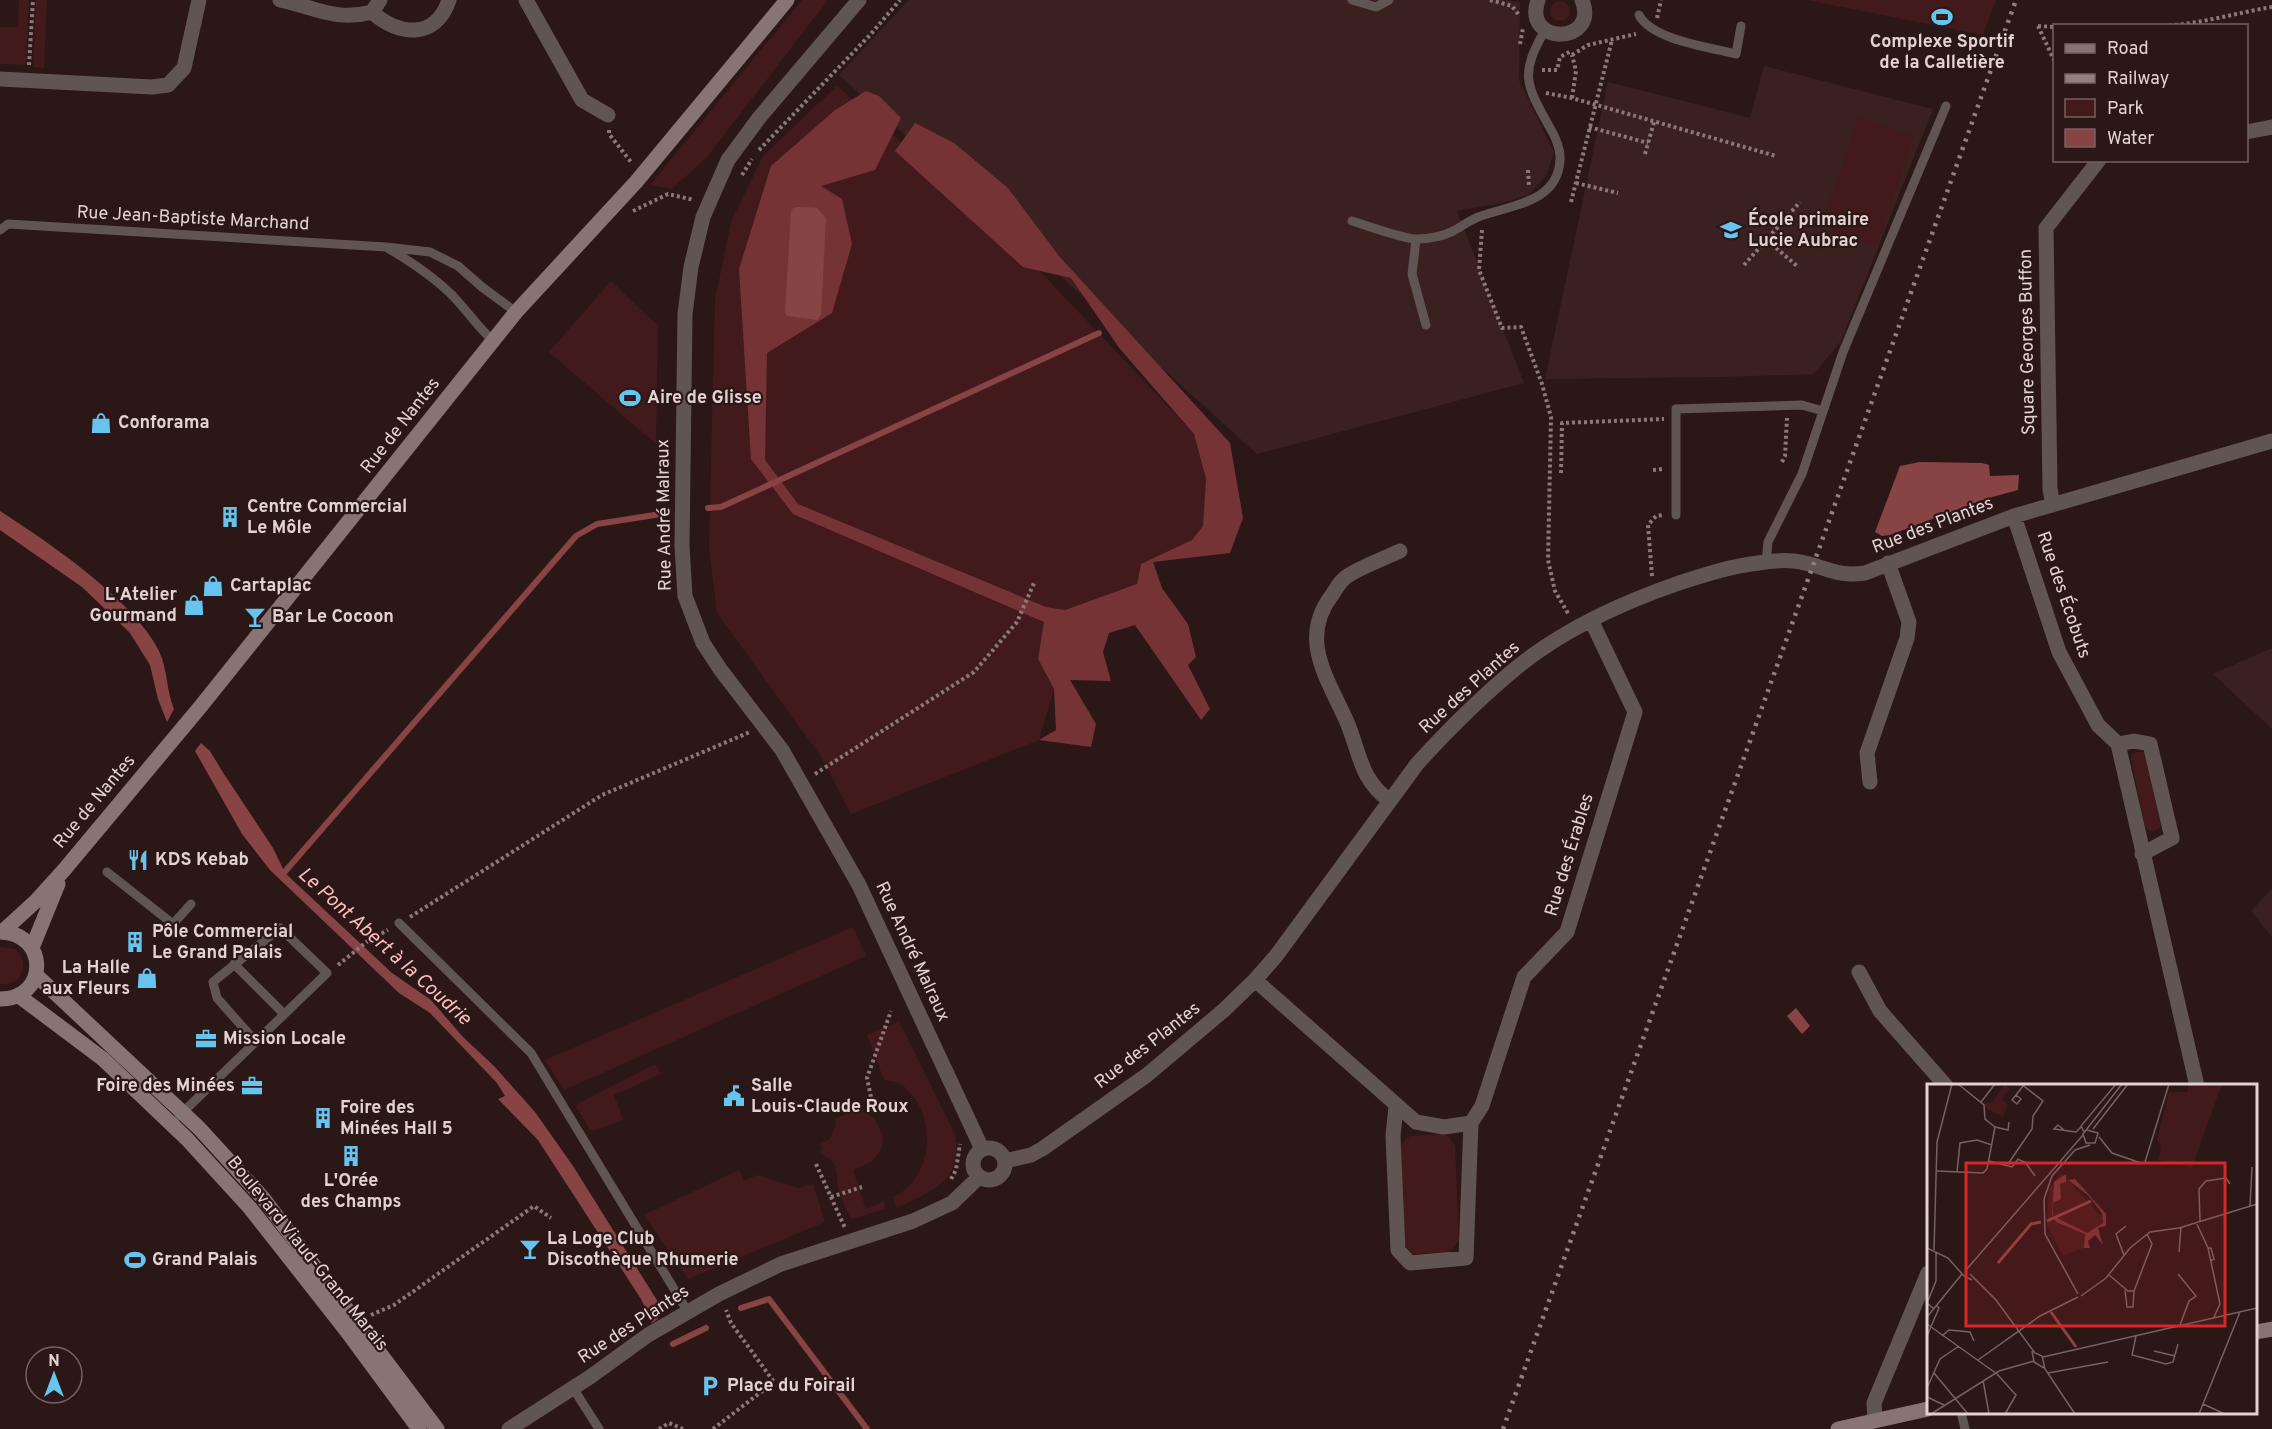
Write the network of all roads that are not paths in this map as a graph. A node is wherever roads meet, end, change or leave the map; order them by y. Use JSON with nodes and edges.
{"nodes":[{"id":1,"x":199,"y":0,"type":"edge"},
{"id":2,"x":280,"y":0,"type":"edge"},
{"id":3,"x":449,"y":0,"type":"edge"},
{"id":4,"x":526,"y":0,"type":"edge"},
{"id":5,"x":787,"y":0,"type":"edge"},
{"id":6,"x":859,"y":0,"type":"edge"},
{"id":7,"x":1353,"y":0,"type":"edge"},
{"id":8,"x":1389,"y":0,"type":"edge"},
{"id":9,"x":1538,"y":0,"type":"edge"},
{"id":10,"x":1582,"y":0,"type":"edge"},
{"id":11,"x":376,"y":6,"type":"edge"},
{"id":12,"x":1639,"y":15,"type":"dead end"},
{"id":13,"x":1741,"y":26,"type":"dead end"},
{"id":14,"x":1545,"y":30,"type":"junction"},
{"id":15,"x":0,"y":79,"type":"edge"},
{"id":16,"x":1946,"y":106,"type":"dead end"},
{"id":17,"x":608,"y":115,"type":"dead end"},
{"id":18,"x":2272,"y":127,"type":"edge"},
{"id":19,"x":2248,"y":132,"type":"edge"},
{"id":20,"x":2097,"y":162,"type":"edge"},
{"id":21,"x":1352,"y":221,"type":"dead end"},
{"id":22,"x":0,"y":230,"type":"edge"},
{"id":23,"x":1416,"y":240,"type":"junction"},
{"id":24,"x":386,"y":247,"type":"junction"},
{"id":25,"x":516,"y":312,"type":"junction"},
{"id":26,"x":1426,"y":325,"type":"dead end"},
{"id":27,"x":493,"y":341,"type":"junction"},
{"id":28,"x":1823,"y":411,"type":"junction"},
{"id":29,"x":2272,"y":441,"type":"edge"},
{"id":30,"x":2053,"y":505,"type":"junction"},
{"id":31,"x":1676,"y":514,"type":"road end"},
{"id":32,"x":2014,"y":516,"type":"junction"},
{"id":33,"x":1400,"y":552,"type":"dead end"},
{"id":34,"x":1766,"y":562,"type":"junction"},
{"id":35,"x":1888,"y":563,"type":"junction"},
{"id":36,"x":1591,"y":620,"type":"junction"},
{"id":37,"x":2118,"y":744,"type":"junction"},
{"id":38,"x":1870,"y":782,"type":"dead end"},
{"id":39,"x":1390,"y":801,"type":"junction"},
{"id":40,"x":2142,"y":854,"type":"junction"},
{"id":41,"x":64,"y":870,"type":"junction"},
{"id":42,"x":107,"y":872,"type":"dead end"},
{"id":43,"x":191,"y":904,"type":"dead end"},
{"id":44,"x":399,"y":923,"type":"road end"},
{"id":45,"x":1,"y":932,"type":"edge"},
{"id":46,"x":32,"y":948,"type":"junction"},
{"id":47,"x":234,"y":964,"type":"junction"},
{"id":48,"x":1859,"y":972,"type":"dead end"},
{"id":49,"x":36,"y":975,"type":"junction"},
{"id":50,"x":1254,"y":980,"type":"junction"},
{"id":51,"x":19,"y":996,"type":"junction"},
{"id":52,"x":0,"y":999,"type":"edge"},
{"id":53,"x":284,"y":1014,"type":"junction"},
{"id":54,"x":256,"y":1042,"type":"junction"},
{"id":55,"x":1944,"y":1084,"type":"edge"},
{"id":56,"x":2197,"y":1084,"type":"edge"},
{"id":57,"x":1396,"y":1106,"type":"junction"},
{"id":58,"x":182,"y":1113,"type":"junction"},
{"id":59,"x":170,"y":1123,"type":"junction"},
{"id":60,"x":1471,"y":1124,"type":"junction"},
{"id":61,"x":982,"y":1149,"type":"junction"},
{"id":62,"x":1005,"y":1161,"type":"junction"},
{"id":63,"x":979,"y":1177,"type":"junction"},
{"id":64,"x":1927,"y":1278,"type":"edge"},
{"id":65,"x":688,"y":1312,"type":"junction"},
{"id":66,"x":2272,"y":1329,"type":"edge"},
{"id":67,"x":2257,"y":1332,"type":"edge"},
{"id":68,"x":573,"y":1388,"type":"junction"},
{"id":69,"x":1927,"y":1409,"type":"edge"},
{"id":70,"x":1961,"y":1414,"type":"edge"},
{"id":71,"x":1875,"y":1420,"type":"junction"},
{"id":72,"x":419,"y":1429,"type":"edge"},
{"id":73,"x":437,"y":1429,"type":"edge"},
{"id":74,"x":509,"y":1429,"type":"edge"},
{"id":75,"x":600,"y":1429,"type":"edge"},
{"id":76,"x":1838,"y":1429,"type":"edge"},
{"id":77,"x":1965,"y":1429,"type":"edge"}],
"edges":[{"from":1,"to":15,"type":"street"},
{"from":2,"to":11,"type":"street"},
{"from":3,"to":11,"type":"street"},
{"from":4,"to":17,"type":"street"},
{"from":5,"to":25,"type":"main road","name":"Rue de Nantes"},
{"from":6,"to":61,"type":"street","name":"Rue André Malraux"},
{"from":7,"to":8,"type":"lane"},
{"from":9,"to":14,"type":"street"},
{"from":10,"to":14,"type":"street"},
{"from":12,"to":13,"type":"lane"},
{"from":14,"to":23,"type":"lane"},
{"from":16,"to":28,"type":"lane"},
{"from":18,"to":19,"type":"street"},
{"from":20,"to":30,"type":"street","name":"Square Georges Buffon"},
{"from":21,"to":23,"type":"lane"},
{"from":22,"to":24,"type":"lane","name":"Rue Jean-Baptiste Marchand"},
{"from":23,"to":26,"type":"lane"},
{"from":24,"to":25,"type":"lane","name":"Rue Jean-Baptiste Marchand"},
{"from":24,"to":27,"type":"lane"},
{"from":25,"to":27,"type":"main road","name":"Rue de Nantes"},
{"from":27,"to":41,"type":"main road","name":"Rue de Nantes"},
{"from":28,"to":31,"type":"lane"},
{"from":28,"to":34,"type":"lane"},
{"from":29,"to":30,"type":"street","name":"Rue des Plantes"},
{"from":30,"to":32,"type":"street","name":"Rue des Plantes"},
{"from":32,"to":35,"type":"street","name":"Rue des Plantes"},
{"from":32,"to":37,"type":"street","name":"Rue des Écobuts"},
{"from":33,"to":39,"type":"street"},
{"from":34,"to":35,"type":"street","name":"Rue des Plantes"},
{"from":34,"to":36,"type":"street","name":"Rue des Plantes"},
{"from":35,"to":38,"type":"street"},
{"from":36,"to":39,"type":"street","name":"Rue des Plantes"},
{"from":36,"to":60,"type":"street","name":"Rue des Érables"},
{"from":37,"to":40,"type":"street"},
{"from":37,"to":40,"type":"street"},
{"from":39,"to":50,"type":"street","name":"Rue des Plantes"},
{"from":40,"to":56,"type":"street"},
{"from":41,"to":45,"type":"main road","name":"Rue de Nantes"},
{"from":41,"to":46,"type":"main road"},
{"from":42,"to":43,"type":"lane"},
{"from":44,"to":65,"type":"lane"},
{"from":45,"to":46,"type":"main road"},
{"from":46,"to":49,"type":"main road"},
{"from":47,"to":53,"type":"lane"},
{"from":47,"to":53,"type":"lane"},
{"from":47,"to":54,"type":"lane"},
{"from":48,"to":55,"type":"street"},
{"from":49,"to":51,"type":"main road"},
{"from":49,"to":58,"type":"main road","name":"Boulevard Viaud-Grand Marais"},
{"from":50,"to":57,"type":"street"},
{"from":50,"to":62,"type":"street","name":"Rue des Plantes"},
{"from":51,"to":52,"type":"main road"},
{"from":51,"to":59,"type":"main road","name":"Boulevard Viaud-Grand Marais"},
{"from":53,"to":54,"type":"lane"},
{"from":54,"to":58,"type":"lane"},
{"from":57,"to":60,"type":"street"},
{"from":57,"to":60,"type":"street","name":"Rue des Érables"},
{"from":58,"to":59,"type":"lane"},
{"from":58,"to":73,"type":"main road","name":"Boulevard Viaud-Grand Marais"},
{"from":59,"to":72,"type":"main road","name":"Boulevard Viaud-Grand Marais"},
{"from":61,"to":62,"type":"street"},
{"from":61,"to":63,"type":"street"},
{"from":62,"to":63,"type":"street","name":"Rue des Plantes"},
{"from":63,"to":65,"type":"street","name":"Rue des Plantes"},
{"from":64,"to":71,"type":"street"},
{"from":65,"to":68,"type":"street","name":"Rue des Plantes"},
{"from":66,"to":67,"type":"main road"},
{"from":68,"to":74,"type":"street","name":"Rue des Plantes"},
{"from":68,"to":75,"type":"lane"},
{"from":69,"to":71,"type":"main road"},
{"from":70,"to":77,"type":"lane"},
{"from":71,"to":76,"type":"main road"}]}
